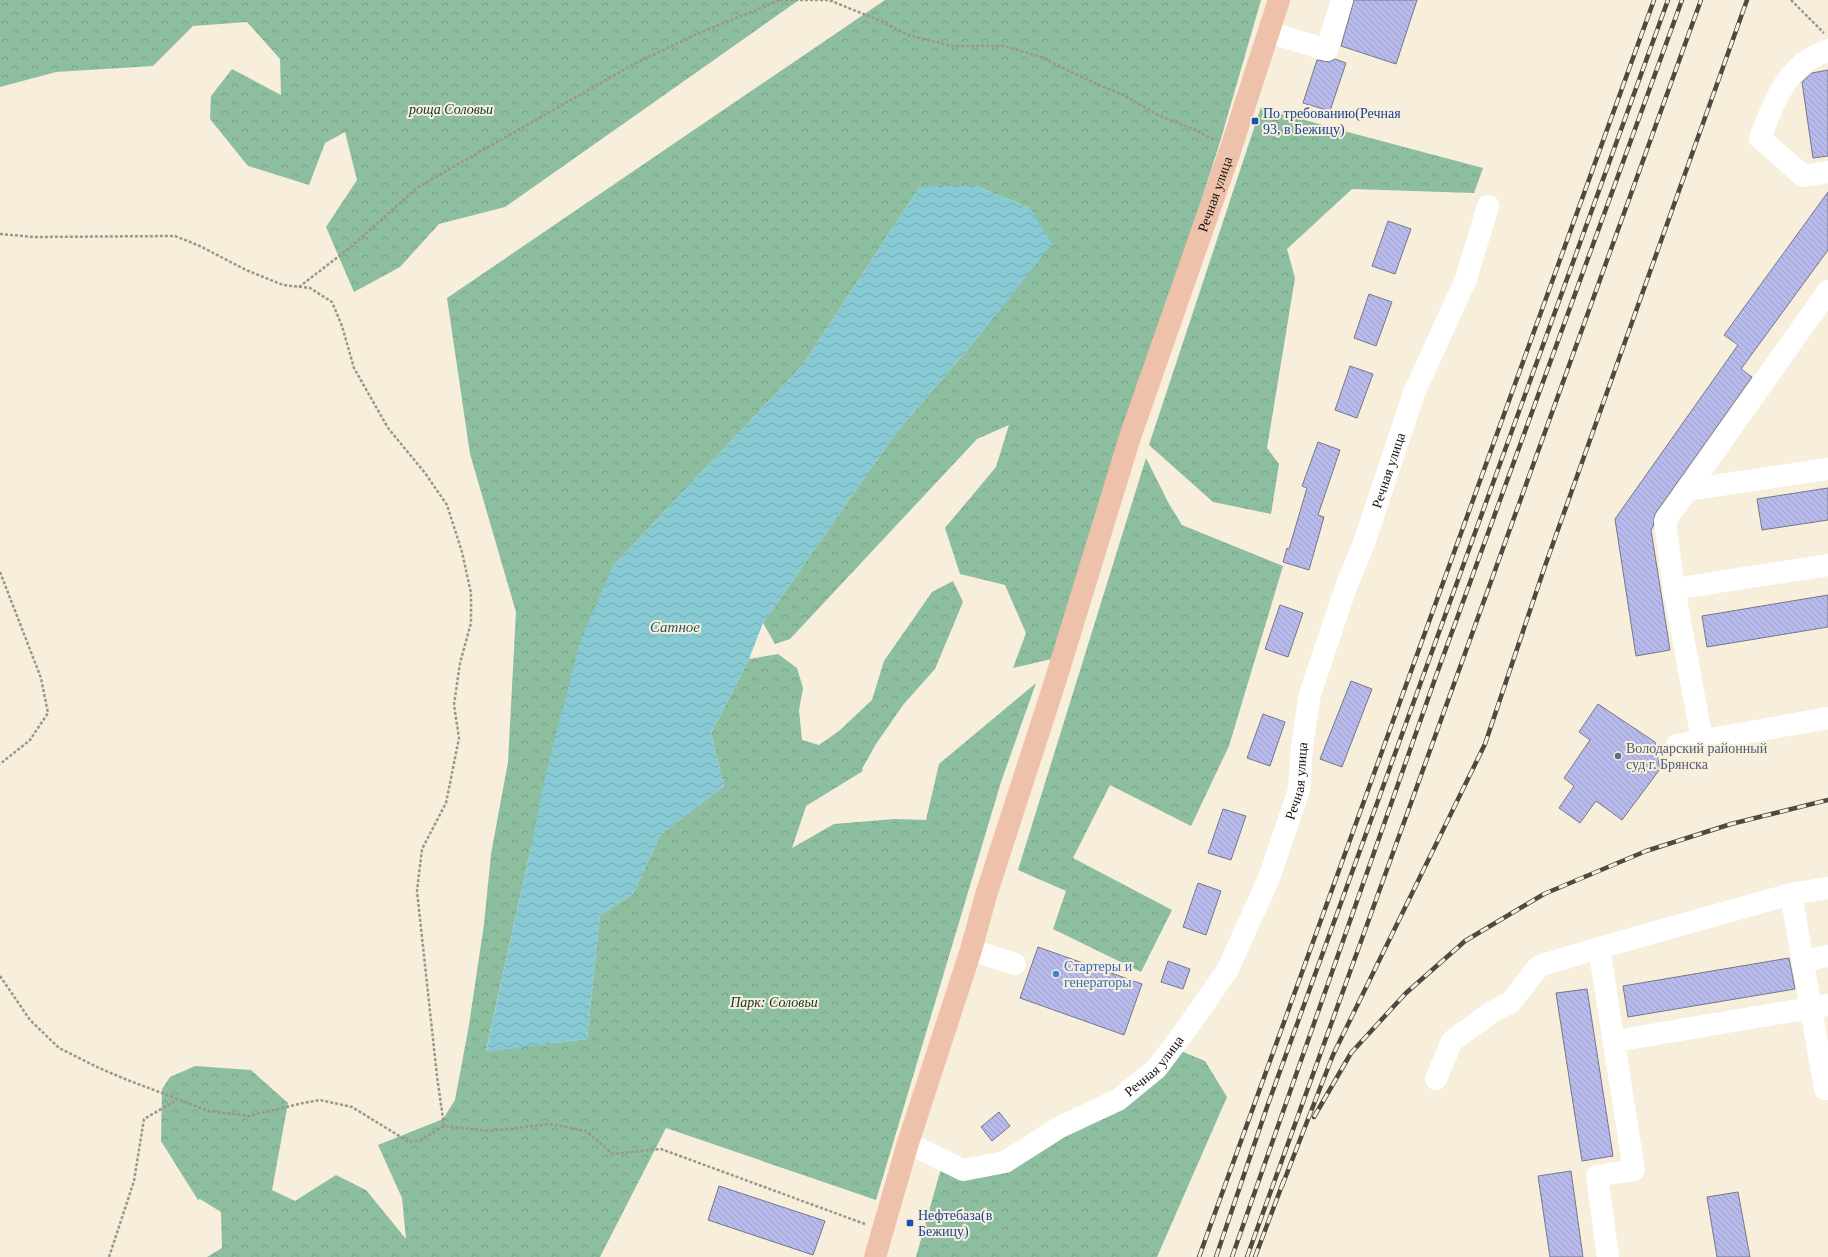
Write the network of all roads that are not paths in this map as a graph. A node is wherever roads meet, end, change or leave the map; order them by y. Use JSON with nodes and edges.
{"nodes":[{"id":1,"x":1279,"y":0,"type":"edge"},
{"id":2,"x":1342,"y":0,"type":"edge"},
{"id":3,"x":1268,"y":32,"type":"junction"},
{"id":4,"x":1827,"y":43,"type":"edge"},
{"id":5,"x":1828,"y":172,"type":"edge"},
{"id":6,"x":1488,"y":206,"type":"dead end"},
{"id":7,"x":1828,"y":291,"type":"edge"},
{"id":8,"x":1828,"y":469,"type":"edge"},
{"id":9,"x":1687,"y":490,"type":"junction"},
{"id":10,"x":1828,"y":565,"type":"edge"},
{"id":11,"x":1674,"y":589,"type":"junction"},
{"id":12,"x":1828,"y":718,"type":"edge"},
{"id":13,"x":1702,"y":740,"type":"junction"},
{"id":14,"x":1677,"y":746,"type":"dead end"},
{"id":15,"x":1828,"y":888,"type":"edge"},
{"id":16,"x":1791,"y":894,"type":"junction"},
{"id":17,"x":1599,"y":948,"type":"junction"},
{"id":18,"x":971,"y":950,"type":"junction"},
{"id":19,"x":1828,"y":956,"type":"edge"},
{"id":20,"x":1803,"y":960,"type":"junction"},
{"id":21,"x":1015,"y":964,"type":"dead end"},
{"id":22,"x":1820,"y":1007,"type":"edge"},
{"id":23,"x":1615,"y":1041,"type":"junction"},
{"id":24,"x":1436,"y":1079,"type":"dead end"},
{"id":25,"x":1828,"y":1089,"type":"edge"},
{"id":26,"x":908,"y":1143,"type":"junction"},
{"id":27,"x":875,"y":1257,"type":"edge"},
{"id":28,"x":1608,"y":1257,"type":"edge"}],
"edges":[{"from":1,"to":3,"type":"main road","name":"Речная улица"},
{"from":2,"to":3,"type":"street"},
{"from":3,"to":18,"type":"main road","name":"Речная улица"},
{"from":4,"to":5,"type":"street"},
{"from":6,"to":26,"type":"street","name":"Речная улица"},
{"from":7,"to":9,"type":"street"},
{"from":8,"to":9,"type":"street"},
{"from":9,"to":11,"type":"street"},
{"from":10,"to":11,"type":"street"},
{"from":11,"to":13,"type":"street"},
{"from":12,"to":13,"type":"street"},
{"from":13,"to":14,"type":"street"},
{"from":15,"to":16,"type":"street"},
{"from":16,"to":17,"type":"street"},
{"from":16,"to":20,"type":"street"},
{"from":17,"to":23,"type":"street"},
{"from":17,"to":24,"type":"street"},
{"from":18,"to":21,"type":"street"},
{"from":18,"to":26,"type":"main road","name":"Речная улица"},
{"from":19,"to":20,"type":"street"},
{"from":20,"to":22,"type":"street"},
{"from":22,"to":23,"type":"street"},
{"from":22,"to":25,"type":"street"},
{"from":23,"to":28,"type":"street"},
{"from":26,"to":27,"type":"main road","name":"Речная улица"}]}
